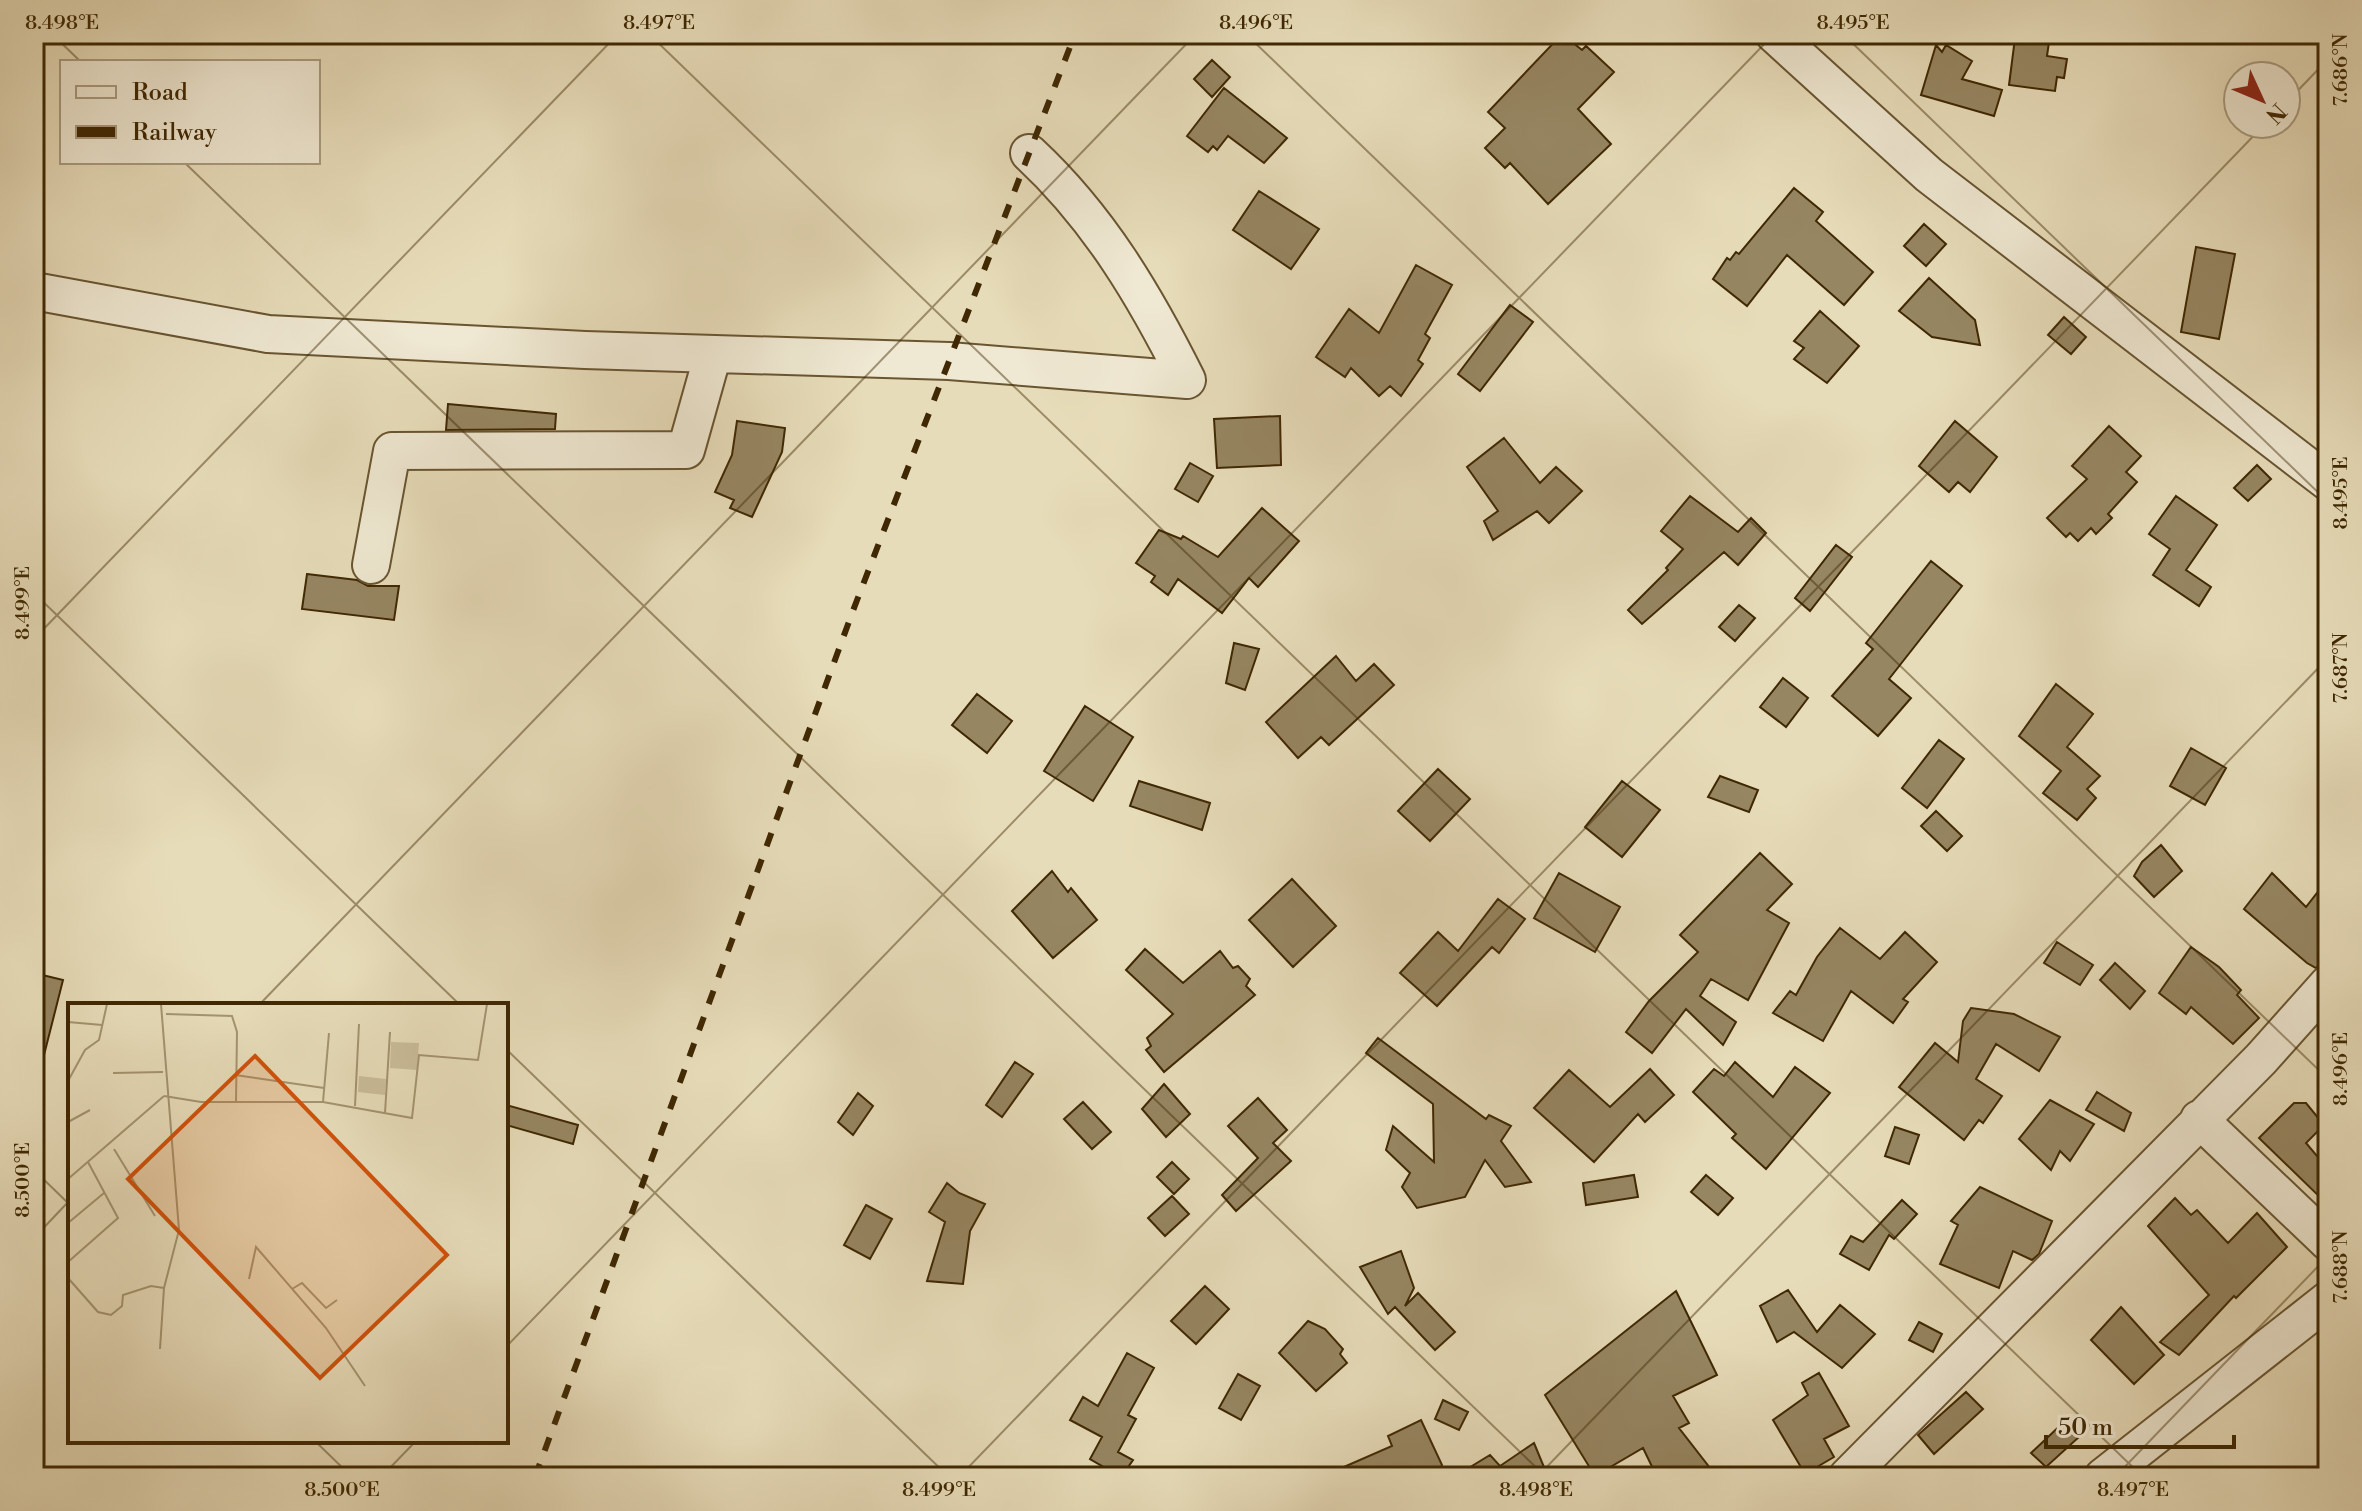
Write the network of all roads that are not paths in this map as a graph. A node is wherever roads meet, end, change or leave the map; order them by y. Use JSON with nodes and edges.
{"nodes":[{"id":1,"x":1774,"y":34,"type":"edge"},
{"id":2,"x":1029,"y":153,"type":"dead end"},
{"id":3,"x":34,"y":291,"type":"edge"},
{"id":4,"x":713,"y":354,"type":"junction"},
{"id":5,"x":2328,"y":482,"type":"edge"},
{"id":6,"x":371,"y":565,"type":"dead end"},
{"id":7,"x":2328,"y":984,"type":"edge"},
{"id":8,"x":2199,"y":1119,"type":"junction"},
{"id":9,"x":2328,"y":1242,"type":"edge"},
{"id":10,"x":2328,"y":1300,"type":"edge"},
{"id":11,"x":1847,"y":1477,"type":"edge"},
{"id":12,"x":2103,"y":1477,"type":"edge"}],
"edges":[{"from":1,"to":5,"type":"street"},
{"from":2,"to":4,"type":"street"},
{"from":3,"to":4,"type":"street"},
{"from":4,"to":6,"type":"street"},
{"from":7,"to":8,"type":"street"},
{"from":8,"to":9,"type":"street"},
{"from":8,"to":11,"type":"street"},
{"from":10,"to":12,"type":"street"}]}
